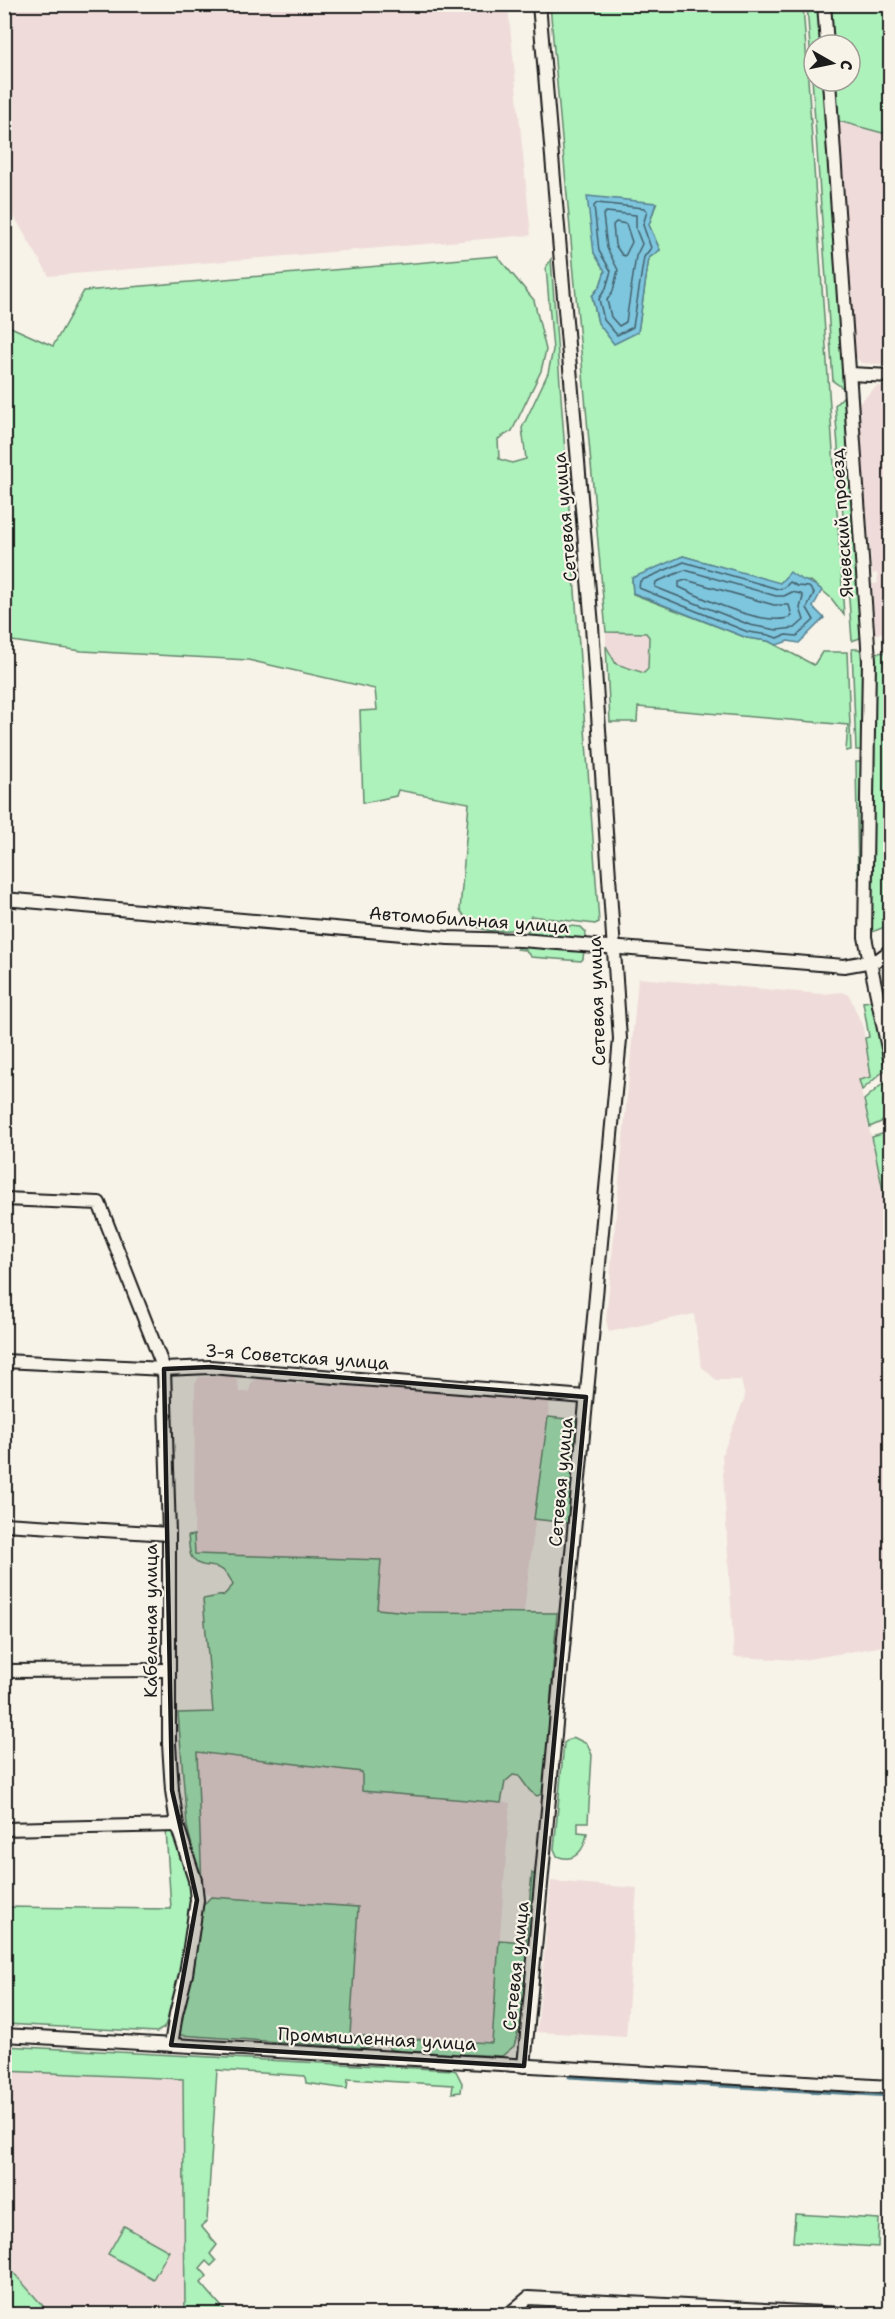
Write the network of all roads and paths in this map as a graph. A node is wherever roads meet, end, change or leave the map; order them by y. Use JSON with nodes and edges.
{"nodes":[{"id":1,"x":539,"y":4,"type":"edge"},
{"id":2,"x":824,"y":4,"type":"edge"},
{"id":3,"x":826,"y":33,"type":"edge"},
{"id":4,"x":830,"y":93,"type":"edge"},
{"id":5,"x":850,"y":374,"type":"junction"},
{"id":6,"x":891,"y":376,"type":"edge"},
{"id":7,"x":4,"y":899,"type":"edge"},
{"id":8,"x":614,"y":948,"type":"junction"},
{"id":9,"x":891,"y":951,"type":"edge"},
{"id":10,"x":869,"y":962,"type":"junction"},
{"id":11,"x":891,"y":1058,"type":"edge"},
{"id":12,"x":4,"y":1199,"type":"edge"},
{"id":13,"x":4,"y":1361,"type":"edge"},
{"id":14,"x":164,"y":1369,"type":"junction"},
{"id":15,"x":586,"y":1397,"type":"junction"},
{"id":16,"x":4,"y":1524,"type":"edge"},
{"id":17,"x":169,"y":1534,"type":"junction"},
{"id":18,"x":169,"y":1670,"type":"junction"},
{"id":19,"x":4,"y":1671,"type":"edge"},
{"id":20,"x":177,"y":1825,"type":"junction"},
{"id":21,"x":4,"y":1829,"type":"edge"},
{"id":22,"x":4,"y":2034,"type":"edge"},
{"id":23,"x":171,"y":2045,"type":"junction"},
{"id":24,"x":524,"y":2066,"type":"junction"},
{"id":25,"x":891,"y":2087,"type":"edge"},
{"id":26,"x":509,"y":2314,"type":"edge"},
{"id":27,"x":842,"y":2314,"type":"edge"}],
"edges":[{"from":1,"to":8,"type":"street","name":"Сетевая улица"},
{"from":2,"to":3,"type":"street"},
{"from":4,"to":5,"type":"street","name":"Ячевский проезд"},
{"from":5,"to":6,"type":"street"},
{"from":5,"to":10,"type":"street","name":"Ячевский проезд"},
{"from":7,"to":8,"type":"street","name":"Автомобильная улица"},
{"from":8,"to":10,"type":"street","name":"Автомобильная улица"},
{"from":8,"to":15,"type":"street","name":"Сетевая улица"},
{"from":9,"to":10,"type":"street","name":"Автомобильная улица"},
{"from":10,"to":11,"type":"street"},
{"from":12,"to":14,"type":"street","name":"Кабельная улица"},
{"from":13,"to":14,"type":"street","name":"3-я Советская улица"},
{"from":14,"to":15,"type":"street","name":"3-я Советская улица"},
{"from":14,"to":17,"type":"street","name":"Кабельная улица"},
{"from":15,"to":24,"type":"street","name":"Сетевая улица"},
{"from":16,"to":17,"type":"street"},
{"from":17,"to":18,"type":"street","name":"Кабельная улица"},
{"from":18,"to":19,"type":"street"},
{"from":18,"to":20,"type":"street","name":"Кабельная улица"},
{"from":20,"to":21,"type":"street"},
{"from":20,"to":23,"type":"street","name":"Кабельная улица"},
{"from":22,"to":23,"type":"street","name":"Промышленная улица"},
{"from":23,"to":24,"type":"street","name":"Промышленная улица"},
{"from":24,"to":25,"type":"street","name":"Промышленная улица"},
{"from":26,"to":27,"type":"street"}]}
